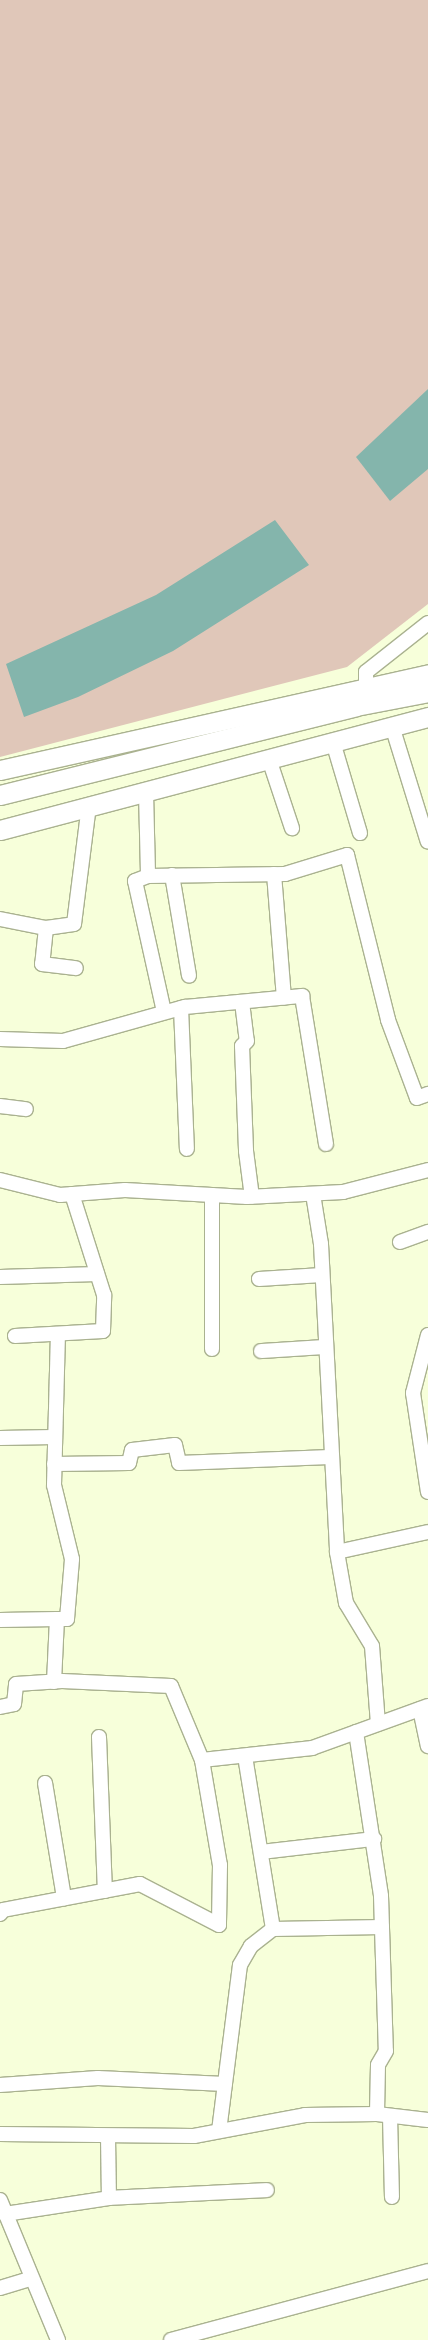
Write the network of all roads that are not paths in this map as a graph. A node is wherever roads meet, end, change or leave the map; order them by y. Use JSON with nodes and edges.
{"nodes":[{"id":1,"x":428,"y":623,"type":"edge"},
{"id":2,"x":428,"y":674,"type":"edge"},
{"id":3,"x":366,"y":688,"type":"junction"},
{"id":4,"x":428,"y":692,"type":"edge"},
{"id":5,"x":428,"y":717,"type":"edge"},
{"id":6,"x":392,"y":726,"type":"junction"},
{"id":7,"x":333,"y":742,"type":"junction"},
{"id":8,"x":270,"y":759,"type":"junction"},
{"id":9,"x":0,"y":770,"type":"edge"},
{"id":10,"x":146,"y":792,"type":"junction"},
{"id":11,"x":0,"y":795,"type":"edge"},
{"id":12,"x":89,"y":806,"type":"junction"},
{"id":13,"x":292,"y":828,"type":"dead end"},
{"id":14,"x":0,"y":830,"type":"edge"},
{"id":15,"x":360,"y":833,"type":"dead end"},
{"id":16,"x":428,"y":842,"type":"edge"},
{"id":17,"x":274,"y":874,"type":"junction"},
{"id":18,"x":172,"y":875,"type":"junction"},
{"id":19,"x":148,"y":876,"type":"junction"},
{"id":20,"x":0,"y":919,"type":"edge"},
{"id":21,"x":46,"y":928,"type":"junction"},
{"id":22,"x":76,"y":968,"type":"dead end"},
{"id":23,"x":189,"y":976,"type":"dead end"},
{"id":24,"x":284,"y":998,"type":"junction"},
{"id":25,"x":242,"y":1002,"type":"junction"},
{"id":26,"x":181,"y":1008,"type":"junction"},
{"id":27,"x":164,"y":1012,"type":"junction"},
{"id":28,"x":0,"y":1039,"type":"edge"},
{"id":29,"x":428,"y":1094,"type":"edge"},
{"id":30,"x":0,"y":1106,"type":"edge"},
{"id":31,"x":26,"y":1109,"type":"dead end"},
{"id":32,"x":326,"y":1144,"type":"dead end"},
{"id":33,"x":187,"y":1149,"type":"dead end"},
{"id":34,"x":428,"y":1170,"type":"edge"},
{"id":35,"x":0,"y":1180,"type":"edge"},
{"id":36,"x":72,"y":1194,"type":"junction"},
{"id":37,"x":313,"y":1194,"type":"junction"},
{"id":38,"x":212,"y":1195,"type":"junction"},
{"id":39,"x":252,"y":1197,"type":"junction"},
{"id":40,"x":428,"y":1232,"type":"edge"},
{"id":41,"x":400,"y":1242,"type":"dead end"},
{"id":42,"x":97,"y":1274,"type":"junction"},
{"id":43,"x":322,"y":1274,"type":"junction"},
{"id":44,"x":0,"y":1277,"type":"edge"},
{"id":45,"x":259,"y":1279,"type":"dead end"},
{"id":46,"x":58,"y":1334,"type":"junction"},
{"id":47,"x":428,"y":1335,"type":"edge"},
{"id":48,"x":15,"y":1336,"type":"dead end"},
{"id":49,"x":325,"y":1347,"type":"junction"},
{"id":50,"x":212,"y":1349,"type":"dead end"},
{"id":51,"x":261,"y":1352,"type":"dead end"},
{"id":52,"x":54,"y":1437,"type":"junction"},
{"id":53,"x":0,"y":1438,"type":"edge"},
{"id":54,"x":423,"y":1438,"type":"edge"},
{"id":55,"x":330,"y":1457,"type":"junction"},
{"id":56,"x":54,"y":1464,"type":"junction"},
{"id":57,"x":428,"y":1492,"type":"edge"},
{"id":58,"x":428,"y":1532,"type":"edge"},
{"id":59,"x":337,"y":1552,"type":"junction"},
{"id":60,"x":58,"y":1619,"type":"junction"},
{"id":61,"x":0,"y":1620,"type":"edge"},
{"id":62,"x":54,"y":1682,"type":"junction"},
{"id":63,"x":0,"y":1707,"type":"edge"},
{"id":64,"x":424,"y":1708,"type":"edge"},
{"id":65,"x":378,"y":1724,"type":"junction"},
{"id":66,"x":356,"y":1732,"type":"junction"},
{"id":67,"x":99,"y":1737,"type":"dead end"},
{"id":68,"x":428,"y":1746,"type":"edge"},
{"id":69,"x":245,"y":1756,"type":"junction"},
{"id":70,"x":202,"y":1760,"type":"junction"},
{"id":71,"x":45,"y":1784,"type":"dead end"},
{"id":72,"x":374,"y":1839,"type":"junction"},
{"id":73,"x":261,"y":1852,"type":"junction"},
{"id":74,"x":105,"y":1891,"type":"junction"},
{"id":75,"x":64,"y":1898,"type":"junction"},
{"id":76,"x":0,"y":1914,"type":"edge"},
{"id":77,"x":382,"y":1927,"type":"junction"},
{"id":78,"x":273,"y":1929,"type":"junction"},
{"id":79,"x":225,"y":2084,"type":"junction"},
{"id":80,"x":0,"y":2085,"type":"edge"},
{"id":81,"x":384,"y":2115,"type":"junction"},
{"id":82,"x":428,"y":2120,"type":"edge"},
{"id":83,"x":219,"y":2131,"type":"junction"},
{"id":84,"x":0,"y":2134,"type":"edge"},
{"id":85,"x":108,"y":2137,"type":"junction"},
{"id":86,"x":267,"y":2190,"type":"dead end"},
{"id":87,"x":392,"y":2197,"type":"dead end"},
{"id":88,"x":109,"y":2198,"type":"junction"},
{"id":89,"x":0,"y":2200,"type":"edge"},
{"id":90,"x":5,"y":2214,"type":"junction"},
{"id":91,"x":428,"y":2270,"type":"edge"},
{"id":92,"x":30,"y":2279,"type":"junction"},
{"id":93,"x":0,"y":2288,"type":"edge"},
{"id":94,"x":58,"y":2340,"type":"edge"},
{"id":95,"x":171,"y":2340,"type":"edge"}],
"edges":[{"from":1,"to":3,"type":"street"},
{"from":2,"to":3,"type":"street"},
{"from":3,"to":9,"type":"street"},
{"from":4,"to":11,"type":"street"},
{"from":5,"to":6,"type":"street"},
{"from":6,"to":7,"type":"street"},
{"from":6,"to":16,"type":"street"},
{"from":7,"to":8,"type":"street"},
{"from":7,"to":15,"type":"street"},
{"from":8,"to":10,"type":"street"},
{"from":8,"to":13,"type":"street"},
{"from":10,"to":12,"type":"street"},
{"from":10,"to":19,"type":"street"},
{"from":12,"to":14,"type":"street"},
{"from":12,"to":21,"type":"street"},
{"from":17,"to":18,"type":"street"},
{"from":17,"to":24,"type":"street"},
{"from":17,"to":29,"type":"street"},
{"from":18,"to":19,"type":"street"},
{"from":18,"to":23,"type":"street"},
{"from":19,"to":27,"type":"street"},
{"from":20,"to":21,"type":"street"},
{"from":21,"to":22,"type":"street"},
{"from":24,"to":25,"type":"street"},
{"from":24,"to":32,"type":"street"},
{"from":25,"to":26,"type":"street"},
{"from":25,"to":39,"type":"street"},
{"from":26,"to":27,"type":"street"},
{"from":26,"to":33,"type":"street"},
{"from":27,"to":28,"type":"street"},
{"from":30,"to":31,"type":"street"},
{"from":34,"to":37,"type":"street"},
{"from":35,"to":36,"type":"street"},
{"from":36,"to":38,"type":"street"},
{"from":36,"to":42,"type":"street"},
{"from":37,"to":39,"type":"street"},
{"from":37,"to":43,"type":"street"},
{"from":38,"to":39,"type":"street"},
{"from":38,"to":50,"type":"street"},
{"from":40,"to":41,"type":"street"},
{"from":42,"to":44,"type":"street"},
{"from":42,"to":46,"type":"street"},
{"from":43,"to":45,"type":"street"},
{"from":43,"to":49,"type":"street"},
{"from":46,"to":48,"type":"street"},
{"from":46,"to":52,"type":"street"},
{"from":47,"to":54,"type":"street"},
{"from":49,"to":51,"type":"street"},
{"from":49,"to":55,"type":"street"},
{"from":52,"to":53,"type":"street"},
{"from":52,"to":56,"type":"street"},
{"from":54,"to":57,"type":"street"},
{"from":55,"to":56,"type":"street"},
{"from":55,"to":59,"type":"street"},
{"from":56,"to":60,"type":"street"},
{"from":58,"to":59,"type":"street"},
{"from":59,"to":65,"type":"street"},
{"from":60,"to":61,"type":"street"},
{"from":60,"to":62,"type":"street"},
{"from":62,"to":63,"type":"street"},
{"from":62,"to":70,"type":"street"},
{"from":64,"to":65,"type":"street"},
{"from":64,"to":68,"type":"street"},
{"from":65,"to":66,"type":"street"},
{"from":66,"to":69,"type":"street"},
{"from":66,"to":72,"type":"street"},
{"from":67,"to":74,"type":"street"},
{"from":69,"to":70,"type":"street"},
{"from":69,"to":73,"type":"street"},
{"from":70,"to":74,"type":"street"},
{"from":71,"to":75,"type":"street"},
{"from":72,"to":73,"type":"street"},
{"from":72,"to":77,"type":"street"},
{"from":73,"to":78,"type":"street"},
{"from":74,"to":75,"type":"street"},
{"from":75,"to":76,"type":"street"},
{"from":77,"to":78,"type":"street"},
{"from":77,"to":81,"type":"street"},
{"from":78,"to":79,"type":"street"},
{"from":79,"to":80,"type":"street"},
{"from":79,"to":83,"type":"street"},
{"from":81,"to":82,"type":"street"},
{"from":81,"to":83,"type":"street"},
{"from":81,"to":87,"type":"street"},
{"from":83,"to":85,"type":"street"},
{"from":84,"to":85,"type":"street"},
{"from":85,"to":88,"type":"street"},
{"from":86,"to":88,"type":"street"},
{"from":88,"to":90,"type":"street"},
{"from":89,"to":90,"type":"street"},
{"from":90,"to":92,"type":"street"},
{"from":91,"to":95,"type":"street"},
{"from":92,"to":93,"type":"street"},
{"from":92,"to":94,"type":"street"}]}
